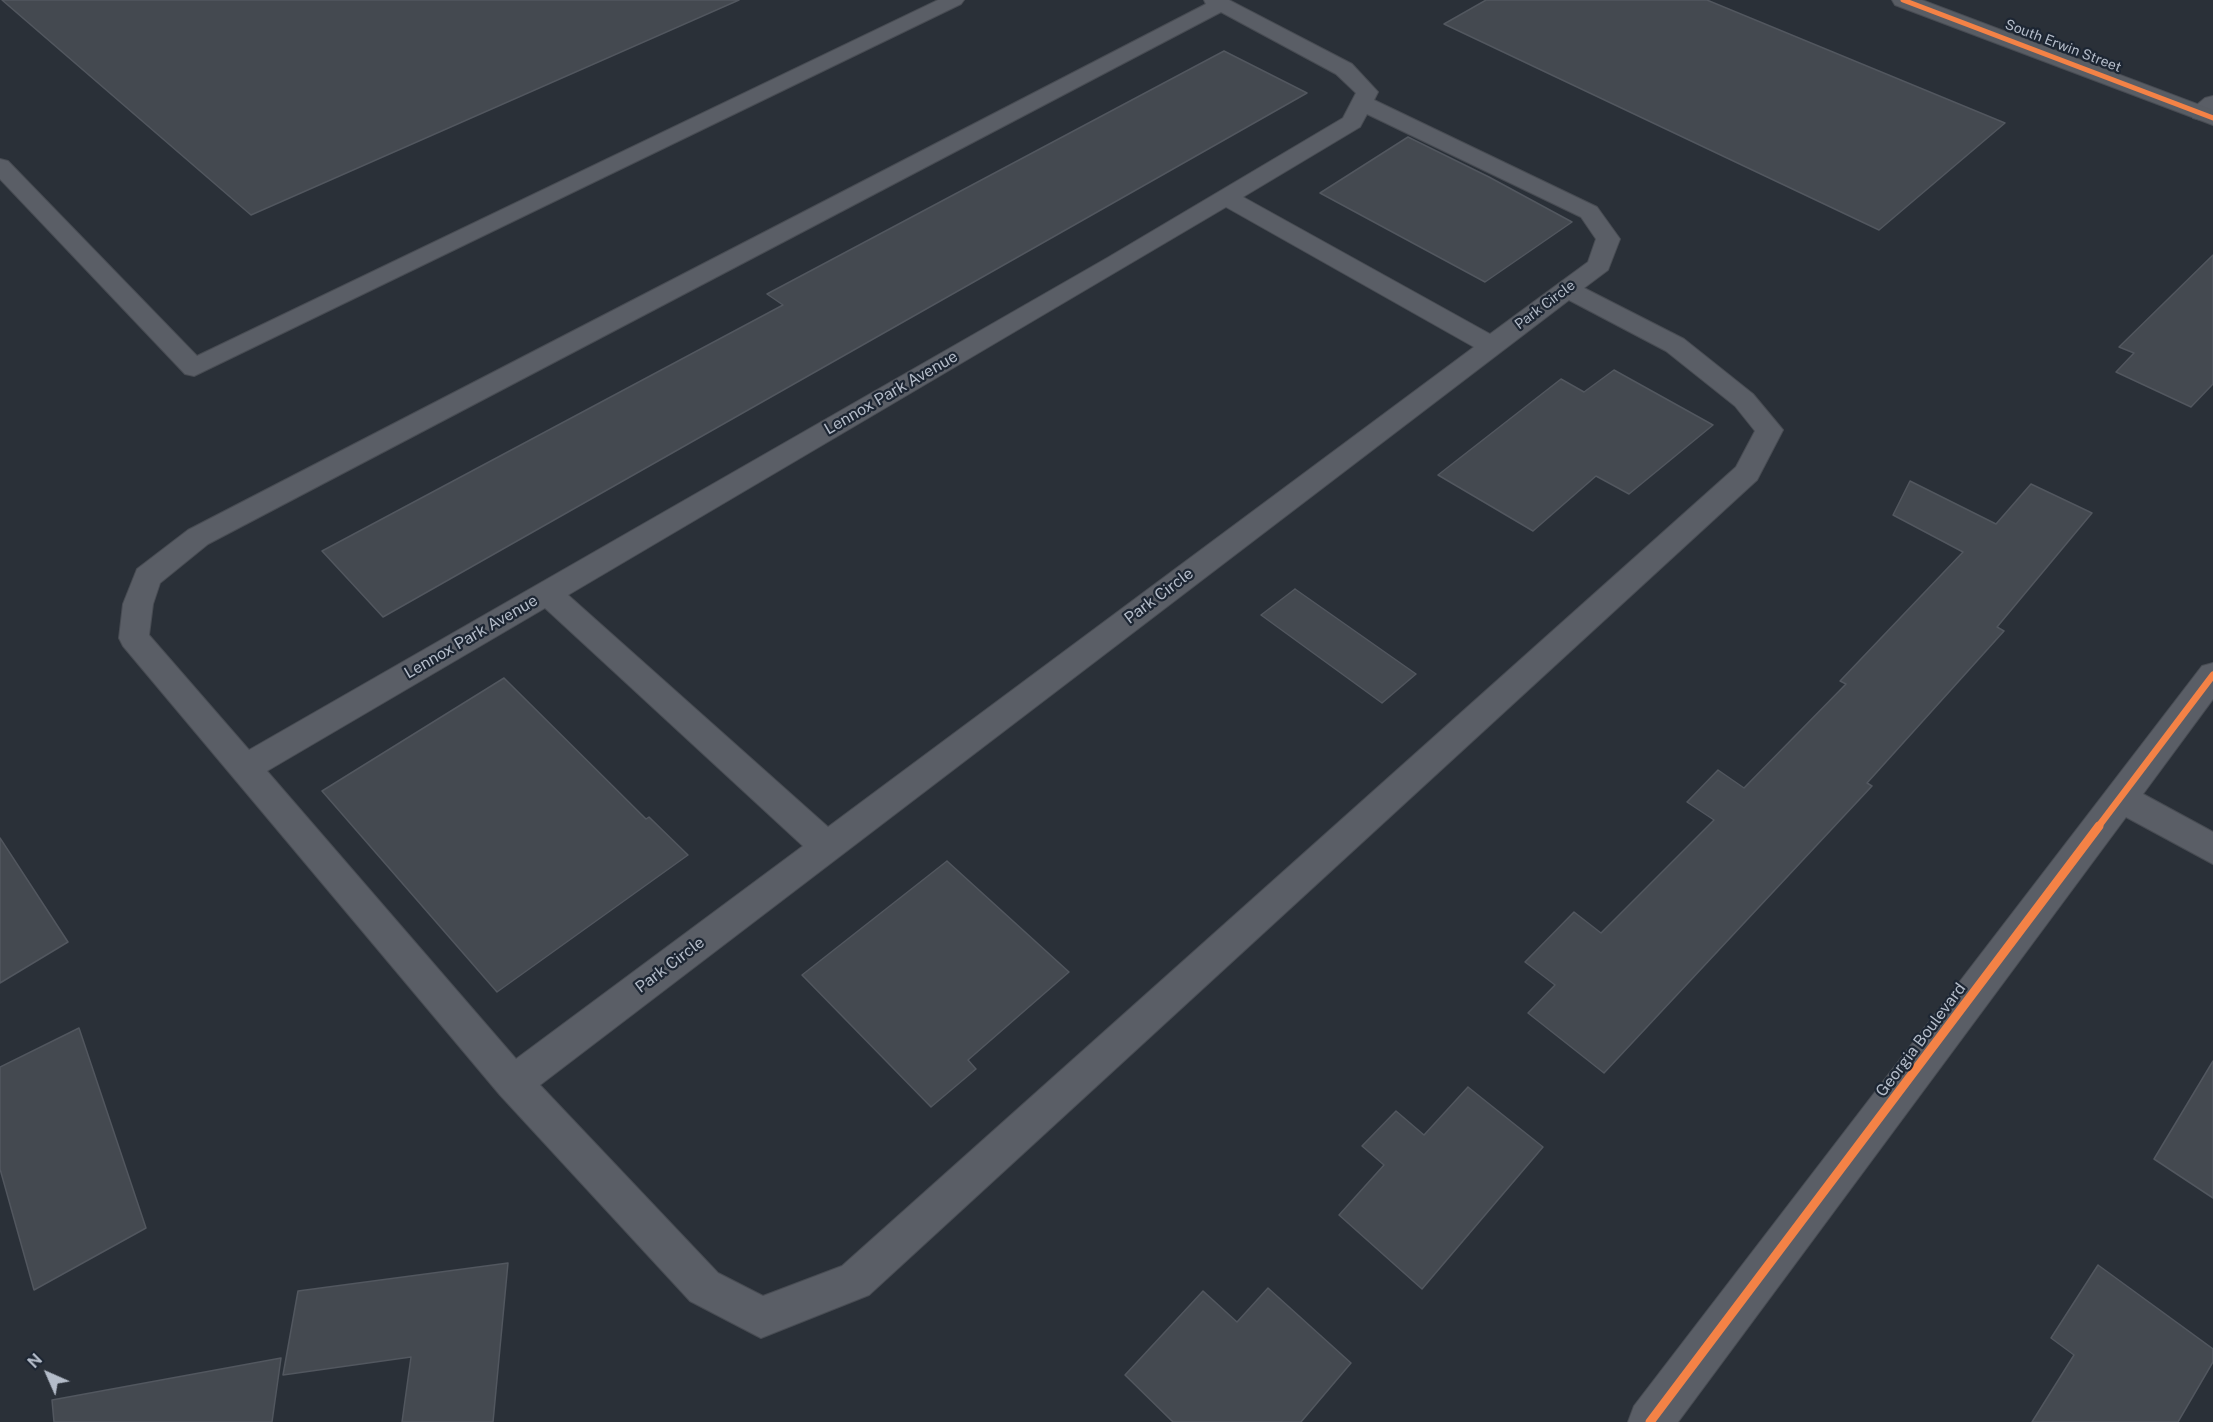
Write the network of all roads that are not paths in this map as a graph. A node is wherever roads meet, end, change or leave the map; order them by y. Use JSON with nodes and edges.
{"nodes":[{"id":1,"x":954,"y":0,"type":"edge"},
{"id":2,"x":1903,"y":0,"type":"edge"},
{"id":3,"x":1217,"y":2,"type":"edge"},
{"id":4,"x":1362,"y":103,"type":"junction"},
{"id":5,"x":2209,"y":111,"type":"edge"},
{"id":6,"x":0,"y":166,"type":"edge"},
{"id":7,"x":1225,"y":197,"type":"junction"},
{"id":8,"x":1567,"y":289,"type":"junction"},
{"id":9,"x":1492,"y":346,"type":"junction"},
{"id":10,"x":548,"y":593,"type":"junction"},
{"id":11,"x":2213,"y":675,"type":"edge"},
{"id":12,"x":244,"y":769,"type":"junction"},
{"id":13,"x":2121,"y":798,"type":"junction"},
{"id":14,"x":827,"y":847,"type":"junction"},
{"id":15,"x":2213,"y":849,"type":"edge"},
{"id":16,"x":513,"y":1083,"type":"junction"},
{"id":17,"x":1650,"y":1422,"type":"edge"}],
"edges":[{"from":1,"to":6,"type":"lane"},
{"from":2,"to":5,"type":"street","name":"South Erwin Street"},
{"from":3,"to":4,"type":"lane"},
{"from":3,"to":12,"type":"lane"},
{"from":4,"to":7,"type":"lane","name":"Lennox Park Avenue"},
{"from":4,"to":8,"type":"lane","name":"Park Circle"},
{"from":7,"to":9,"type":"lane"},
{"from":7,"to":10,"type":"lane","name":"Lennox Park Avenue"},
{"from":8,"to":9,"type":"lane","name":"Park Circle"},
{"from":8,"to":16,"type":"lane"},
{"from":9,"to":14,"type":"lane","name":"Park Circle"},
{"from":10,"to":12,"type":"lane","name":"Lennox Park Avenue"},
{"from":10,"to":14,"type":"lane"},
{"from":11,"to":13,"type":"street","name":"Georgia Boulevard"},
{"from":12,"to":16,"type":"lane"},
{"from":13,"to":15,"type":"street"},
{"from":13,"to":17,"type":"street","name":"Georgia Boulevard"},
{"from":14,"to":16,"type":"lane","name":"Park Circle"}]}
